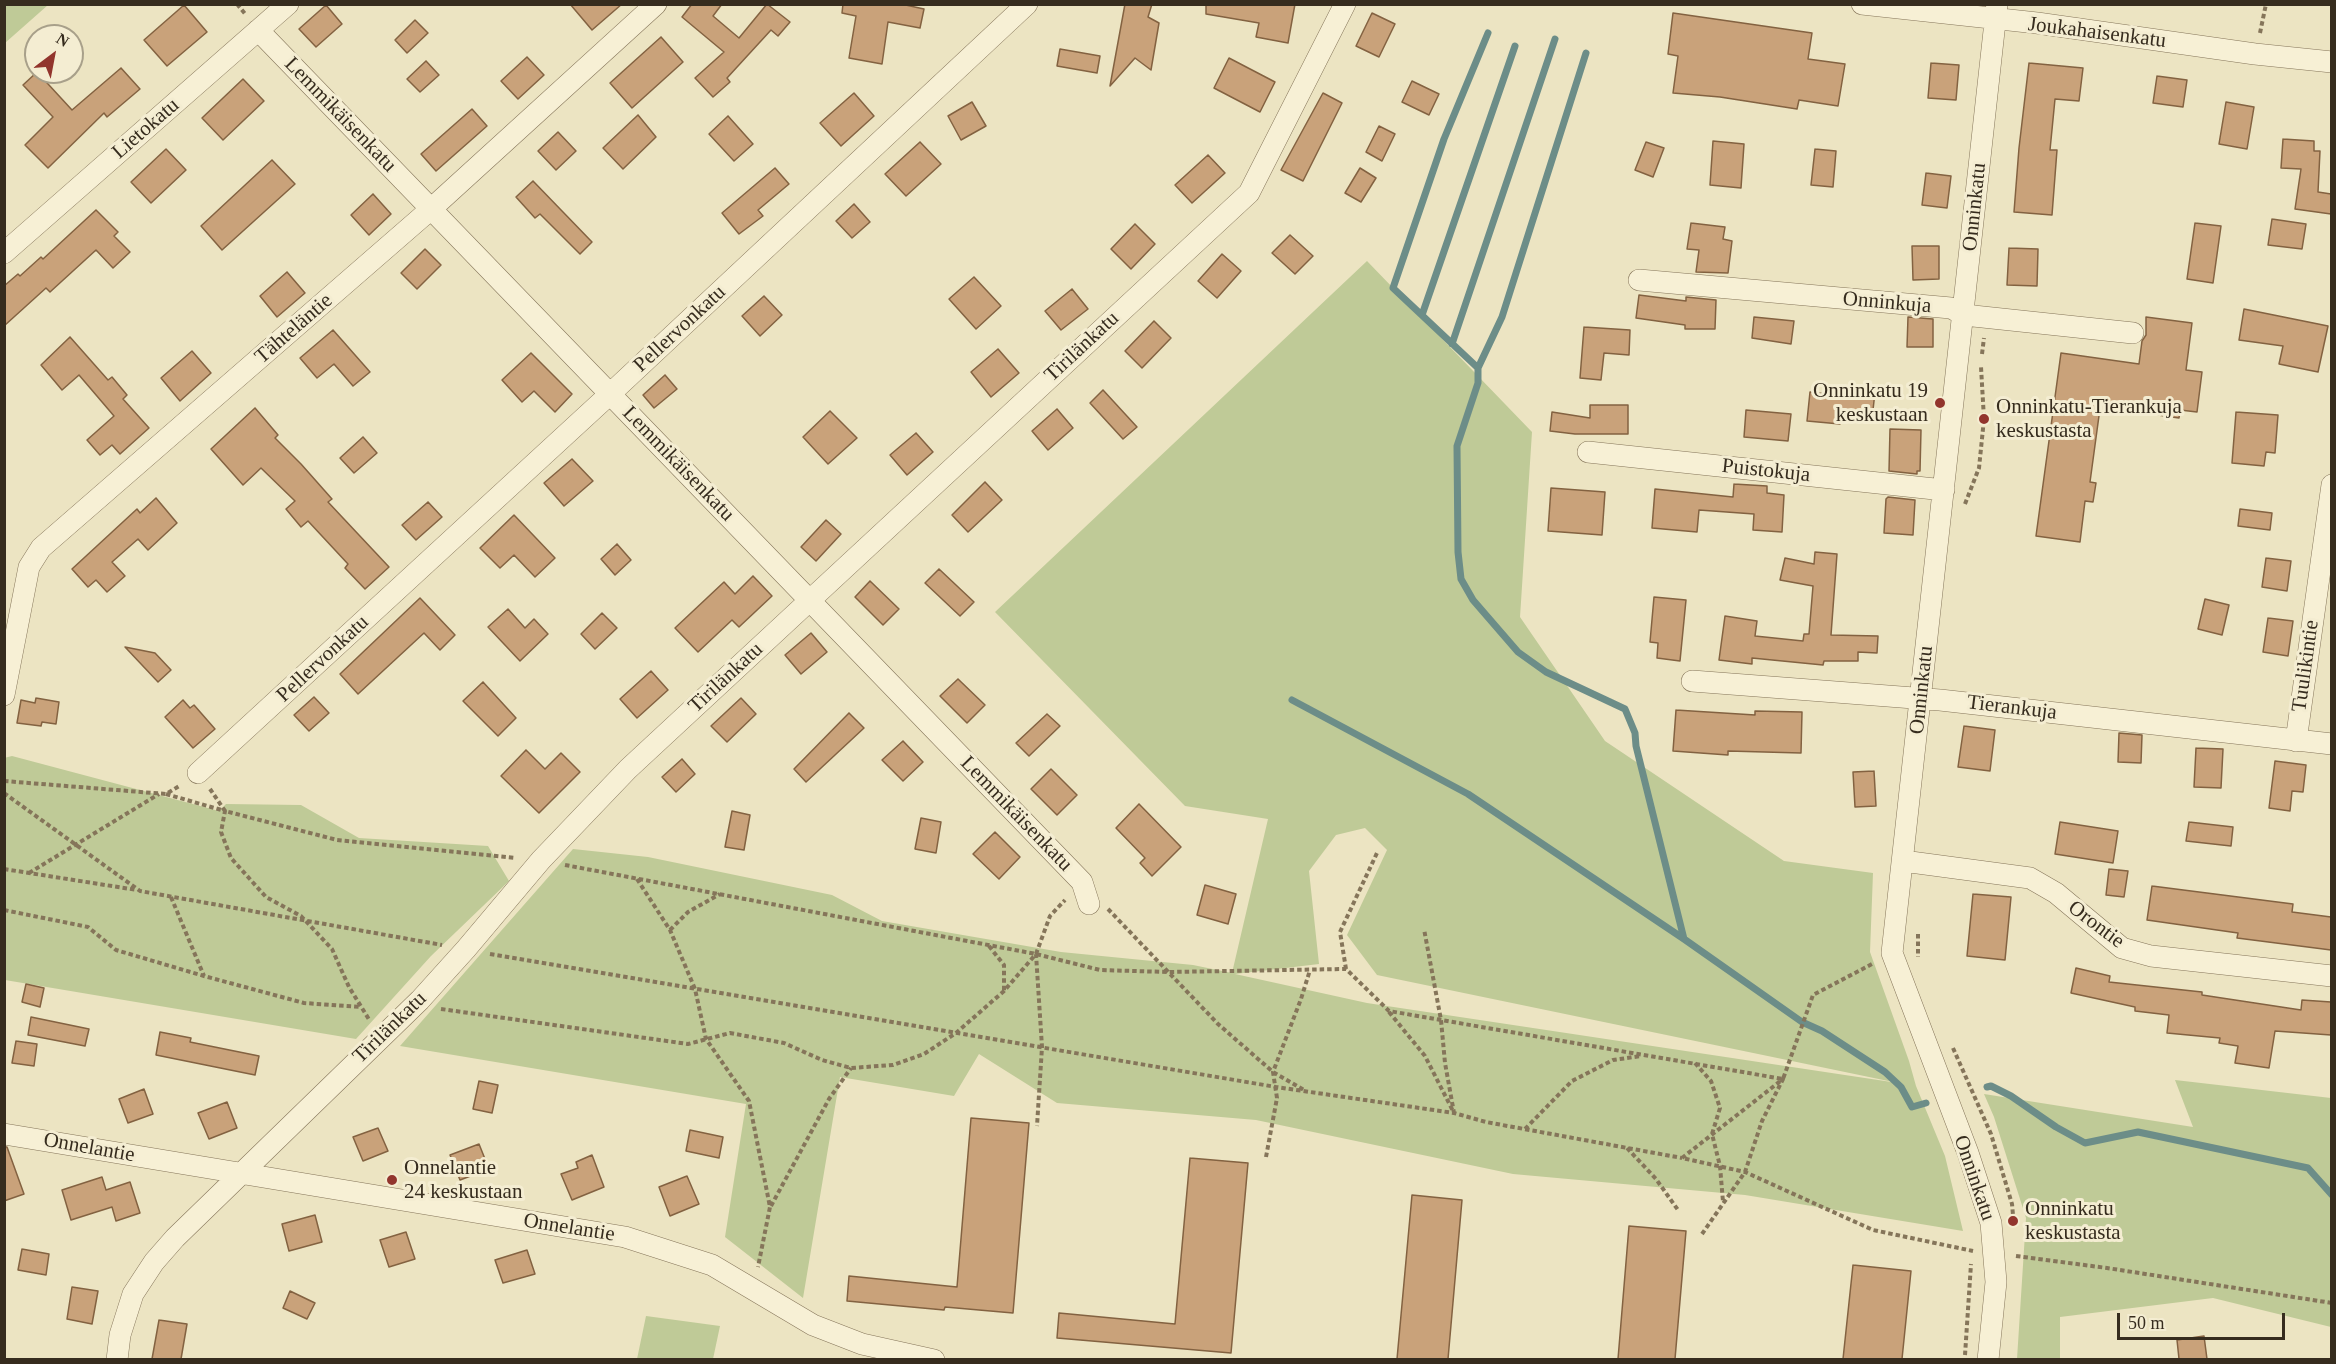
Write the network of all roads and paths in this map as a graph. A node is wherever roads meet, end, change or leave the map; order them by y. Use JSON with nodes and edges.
{"nodes":[{"id":1,"x":288,"y":4,"type":"edge"},
{"id":2,"x":657,"y":4,"type":"edge"},
{"id":3,"x":1027,"y":4,"type":"edge"},
{"id":4,"x":1344,"y":4,"type":"edge"},
{"id":5,"x":1862,"y":4,"type":"edge"},
{"id":6,"x":2266,"y":4,"type":"edge"},
{"id":7,"x":1995,"y":12,"type":"edge"},
{"id":8,"x":258,"y":30,"type":"junction"},
{"id":9,"x":2255,"y":54,"type":"junction"},
{"id":10,"x":2331,"y":62,"type":"edge"},
{"id":11,"x":431,"y":209,"type":"junction"},
{"id":12,"x":4,"y":252,"type":"edge"},
{"id":13,"x":1639,"y":280,"type":"dead end"},
{"id":14,"x":1964,"y":315,"type":"junction"},
{"id":15,"x":1987,"y":318,"type":"junction"},
{"id":16,"x":2133,"y":333,"type":"dead end"},
{"id":17,"x":610,"y":394,"type":"junction"},
{"id":18,"x":1588,"y":452,"type":"dead end"},
{"id":19,"x":2331,"y":485,"type":"edge"},
{"id":20,"x":1944,"y":490,"type":"junction"},
{"id":21,"x":1964,"y":513,"type":"dead end"},
{"id":22,"x":810,"y":600,"type":"junction"},
{"id":23,"x":1692,"y":681,"type":"dead end"},
{"id":24,"x":4,"y":695,"type":"edge"},
{"id":25,"x":1921,"y":698,"type":"junction"},
{"id":26,"x":2296,"y":741,"type":"junction"},
{"id":27,"x":2331,"y":744,"type":"edge"},
{"id":28,"x":198,"y":774,"type":"junction"},
{"id":29,"x":4,"y":781,"type":"edge"},
{"id":30,"x":4,"y":793,"type":"edge"},
{"id":31,"x":159,"y":794,"type":"junction"},
{"id":32,"x":166,"y":794,"type":"junction"},
{"id":33,"x":225,"y":811,"type":"junction"},
{"id":34,"x":76,"y":846,"type":"junction"},
{"id":35,"x":1377,"y":853,"type":"dead end"},
{"id":36,"x":541,"y":860,"type":"junction"},
{"id":37,"x":1902,"y":861,"type":"junction"},
{"id":38,"x":4,"y":869,"type":"edge"},
{"id":39,"x":29,"y":873,"type":"junction"},
{"id":40,"x":636,"y":878,"type":"junction"},
{"id":41,"x":1082,"y":882,"type":"junction"},
{"id":42,"x":140,"y":891,"type":"junction"},
{"id":43,"x":721,"y":894,"type":"junction"},
{"id":44,"x":171,"y":896,"type":"junction"},
{"id":45,"x":1097,"y":905,"type":"joint"},
{"id":46,"x":4,"y":910,"type":"edge"},
{"id":47,"x":304,"y":920,"type":"junction"},
{"id":48,"x":1918,"y":927,"type":"dead end"},
{"id":49,"x":1424,"y":929,"type":"dead end"},
{"id":50,"x":670,"y":930,"type":"junction"},
{"id":51,"x":988,"y":945,"type":"junction"},
{"id":52,"x":466,"y":949,"type":"junction"},
{"id":53,"x":1892,"y":953,"type":"junction"},
{"id":54,"x":1036,"y":954,"type":"junction"},
{"id":55,"x":1922,"y":968,"type":"dead end"},
{"id":56,"x":1346,"y":969,"type":"junction"},
{"id":57,"x":1310,"y":970,"type":"junction"},
{"id":58,"x":1168,"y":972,"type":"junction"},
{"id":59,"x":204,"y":976,"type":"junction"},
{"id":60,"x":2331,"y":976,"type":"edge"},
{"id":61,"x":694,"y":989,"type":"junction"},
{"id":62,"x":1004,"y":991,"type":"junction"},
{"id":63,"x":414,"y":1006,"type":"junction"},
{"id":64,"x":361,"y":1007,"type":"junction"},
{"id":65,"x":1389,"y":1011,"type":"junction"},
{"id":66,"x":1441,"y":1020,"type":"junction"},
{"id":67,"x":956,"y":1033,"type":"junction"},
{"id":68,"x":381,"y":1038,"type":"junction"},
{"id":69,"x":707,"y":1040,"type":"junction"},
{"id":70,"x":1950,"y":1041,"type":"dead end"},
{"id":71,"x":1042,"y":1047,"type":"junction"},
{"id":72,"x":1648,"y":1055,"type":"junction"},
{"id":73,"x":1695,"y":1064,"type":"junction"},
{"id":74,"x":851,"y":1068,"type":"junction"},
{"id":75,"x":1273,"y":1072,"type":"junction"},
{"id":76,"x":1783,"y":1079,"type":"junction"},
{"id":77,"x":1276,"y":1087,"type":"junction"},
{"id":78,"x":1308,"y":1093,"type":"junction"},
{"id":79,"x":1454,"y":1113,"type":"junction"},
{"id":80,"x":1036,"y":1126,"type":"dead end"},
{"id":81,"x":1525,"y":1129,"type":"junction"},
{"id":82,"x":4,"y":1134,"type":"edge"},
{"id":83,"x":1712,"y":1134,"type":"junction"},
{"id":84,"x":1626,"y":1147,"type":"junction"},
{"id":85,"x":1266,"y":1157,"type":"dead end"},
{"id":86,"x":1682,"y":1158,"type":"junction"},
{"id":87,"x":1719,"y":1166,"type":"junction"},
{"id":88,"x":1745,"y":1172,"type":"junction"},
{"id":89,"x":239,"y":1174,"type":"junction"},
{"id":90,"x":1724,"y":1203,"type":"junction"},
{"id":91,"x":770,"y":1207,"type":"junction"},
{"id":92,"x":1678,"y":1210,"type":"dead end"},
{"id":93,"x":2013,"y":1221,"type":"dead end"},
{"id":94,"x":1702,"y":1234,"type":"dead end"},
{"id":95,"x":1995,"y":1256,"type":"junction"},
{"id":96,"x":2016,"y":1267,"type":"dead end"},
{"id":97,"x":753,"y":1289,"type":"junction"},
{"id":98,"x":2331,"y":1303,"type":"edge"},
{"id":99,"x":117,"y":1359,"type":"edge"},
{"id":100,"x":934,"y":1359,"type":"edge"},
{"id":101,"x":1988,"y":1359,"type":"edge"}],
"edges":[{"from":1,"to":8,"type":"street","name":"Lietokatu"},
{"from":2,"to":11,"type":"street","name":"Tähteläntie"},
{"from":3,"to":17,"type":"street","name":"Pellervonkatu"},
{"from":4,"to":22,"type":"street","name":"Tirilänkatu"},
{"from":5,"to":7,"type":"street","name":"Joukahaisenkatu"},
{"from":6,"to":9,"type":"path"},
{"from":7,"to":9,"type":"street","name":"Joukahaisenkatu"},
{"from":7,"to":14,"type":"street","name":"Onninkatu"},
{"from":8,"to":11,"type":"street","name":"Lemmikäisenkatu"},
{"from":8,"to":12,"type":"street","name":"Lietokatu"},
{"from":9,"to":10,"type":"street","name":"Joukahaisenkatu"},
{"from":11,"to":17,"type":"street","name":"Lemmikäisenkatu"},
{"from":11,"to":24,"type":"street","name":"Tähteläntie"},
{"from":13,"to":14,"type":"street","name":"Onninkuja"},
{"from":14,"to":15,"type":"street","name":"Onninkuja"},
{"from":14,"to":20,"type":"street","name":"Onninkatu"},
{"from":15,"to":16,"type":"street","name":"Onninkuja"},
{"from":15,"to":21,"type":"path"},
{"from":17,"to":22,"type":"street","name":"Lemmikäisenkatu"},
{"from":17,"to":28,"type":"street","name":"Pellervonkatu"},
{"from":18,"to":20,"type":"street","name":"Puistokuja"},
{"from":19,"to":26,"type":"street","name":"Tuulikintie"},
{"from":20,"to":25,"type":"street","name":"Onninkatu"},
{"from":22,"to":36,"type":"street","name":"Tirilänkatu"},
{"from":22,"to":41,"type":"street","name":"Lemmikäisenkatu"},
{"from":23,"to":25,"type":"street","name":"Tierankuja"},
{"from":25,"to":26,"type":"street","name":"Tierankuja"},
{"from":25,"to":37,"type":"street","name":"Onninkatu"},
{"from":26,"to":27,"type":"street","name":"Tierankuja"},
{"from":28,"to":32,"type":"path"},
{"from":28,"to":33,"type":"path"},
{"from":29,"to":31,"type":"path"},
{"from":30,"to":34,"type":"path"},
{"from":31,"to":32,"type":"path"},
{"from":31,"to":34,"type":"path"},
{"from":32,"to":33,"type":"path"},
{"from":33,"to":36,"type":"path"},
{"from":33,"to":47,"type":"path"},
{"from":34,"to":39,"type":"path"},
{"from":34,"to":42,"type":"path"},
{"from":35,"to":56,"type":"path"},
{"from":36,"to":40,"type":"path"},
{"from":36,"to":52,"type":"street","name":"Tirilänkatu"},
{"from":37,"to":53,"type":"street","name":"Onninkatu"},
{"from":37,"to":60,"type":"street","name":"Orontie"},
{"from":38,"to":39,"type":"path"},
{"from":39,"to":42,"type":"path"},
{"from":40,"to":43,"type":"path"},
{"from":40,"to":50,"type":"path"},
{"from":41,"to":45,"type":"street","name":"Lemmikäisenkatu"},
{"from":41,"to":54,"type":"path"},
{"from":42,"to":44,"type":"path"},
{"from":43,"to":50,"type":"path"},
{"from":43,"to":51,"type":"path"},
{"from":44,"to":47,"type":"path"},
{"from":44,"to":59,"type":"path"},
{"from":45,"to":58,"type":"path"},
{"from":46,"to":59,"type":"path"},
{"from":47,"to":52,"type":"path"},
{"from":47,"to":64,"type":"path"},
{"from":48,"to":55,"type":"path"},
{"from":49,"to":66,"type":"path"},
{"from":50,"to":61,"type":"path"},
{"from":51,"to":54,"type":"path"},
{"from":51,"to":62,"type":"path"},
{"from":52,"to":61,"type":"path"},
{"from":52,"to":63,"type":"street","name":"Tirilänkatu"},
{"from":53,"to":76,"type":"path"},
{"from":53,"to":95,"type":"street","name":"Onninkatu"},
{"from":54,"to":58,"type":"path"},
{"from":54,"to":62,"type":"path"},
{"from":54,"to":71,"type":"path"},
{"from":56,"to":57,"type":"path"},
{"from":56,"to":65,"type":"path"},
{"from":57,"to":58,"type":"path"},
{"from":57,"to":75,"type":"path"},
{"from":58,"to":75,"type":"path"},
{"from":59,"to":64,"type":"path"},
{"from":61,"to":67,"type":"path"},
{"from":61,"to":69,"type":"path"},
{"from":62,"to":67,"type":"path"},
{"from":63,"to":68,"type":"street","name":"Tirilänkatu"},
{"from":63,"to":69,"type":"path"},
{"from":64,"to":68,"type":"path"},
{"from":65,"to":66,"type":"path"},
{"from":65,"to":79,"type":"path"},
{"from":66,"to":72,"type":"path"},
{"from":66,"to":79,"type":"path"},
{"from":67,"to":71,"type":"path"},
{"from":67,"to":74,"type":"path"},
{"from":68,"to":89,"type":"street","name":"Tirilänkatu"},
{"from":69,"to":74,"type":"path"},
{"from":69,"to":91,"type":"path"},
{"from":70,"to":93,"type":"path"},
{"from":71,"to":77,"type":"path"},
{"from":71,"to":80,"type":"path"},
{"from":72,"to":73,"type":"path"},
{"from":72,"to":81,"type":"path"},
{"from":73,"to":76,"type":"path"},
{"from":73,"to":83,"type":"path"},
{"from":74,"to":91,"type":"path"},
{"from":75,"to":77,"type":"path"},
{"from":75,"to":78,"type":"path"},
{"from":76,"to":83,"type":"path"},
{"from":76,"to":88,"type":"path"},
{"from":77,"to":78,"type":"path"},
{"from":77,"to":85,"type":"path"},
{"from":78,"to":79,"type":"path"},
{"from":79,"to":81,"type":"path"},
{"from":81,"to":84,"type":"path"},
{"from":82,"to":89,"type":"street","name":"Onnelantie"},
{"from":83,"to":86,"type":"path"},
{"from":83,"to":87,"type":"path"},
{"from":84,"to":86,"type":"path"},
{"from":84,"to":92,"type":"path"},
{"from":86,"to":87,"type":"path"},
{"from":87,"to":88,"type":"path"},
{"from":87,"to":90,"type":"path"},
{"from":88,"to":90,"type":"path"},
{"from":88,"to":95,"type":"path"},
{"from":89,"to":97,"type":"street","name":"Onnelantie"},
{"from":89,"to":99,"type":"street","name":"Tirilänkatu"},
{"from":90,"to":94,"type":"path"},
{"from":91,"to":97,"type":"path"},
{"from":95,"to":101,"type":"street","name":"Onninkatu"},
{"from":96,"to":98,"type":"path"},
{"from":97,"to":100,"type":"street","name":"Onnelantie"}]}
